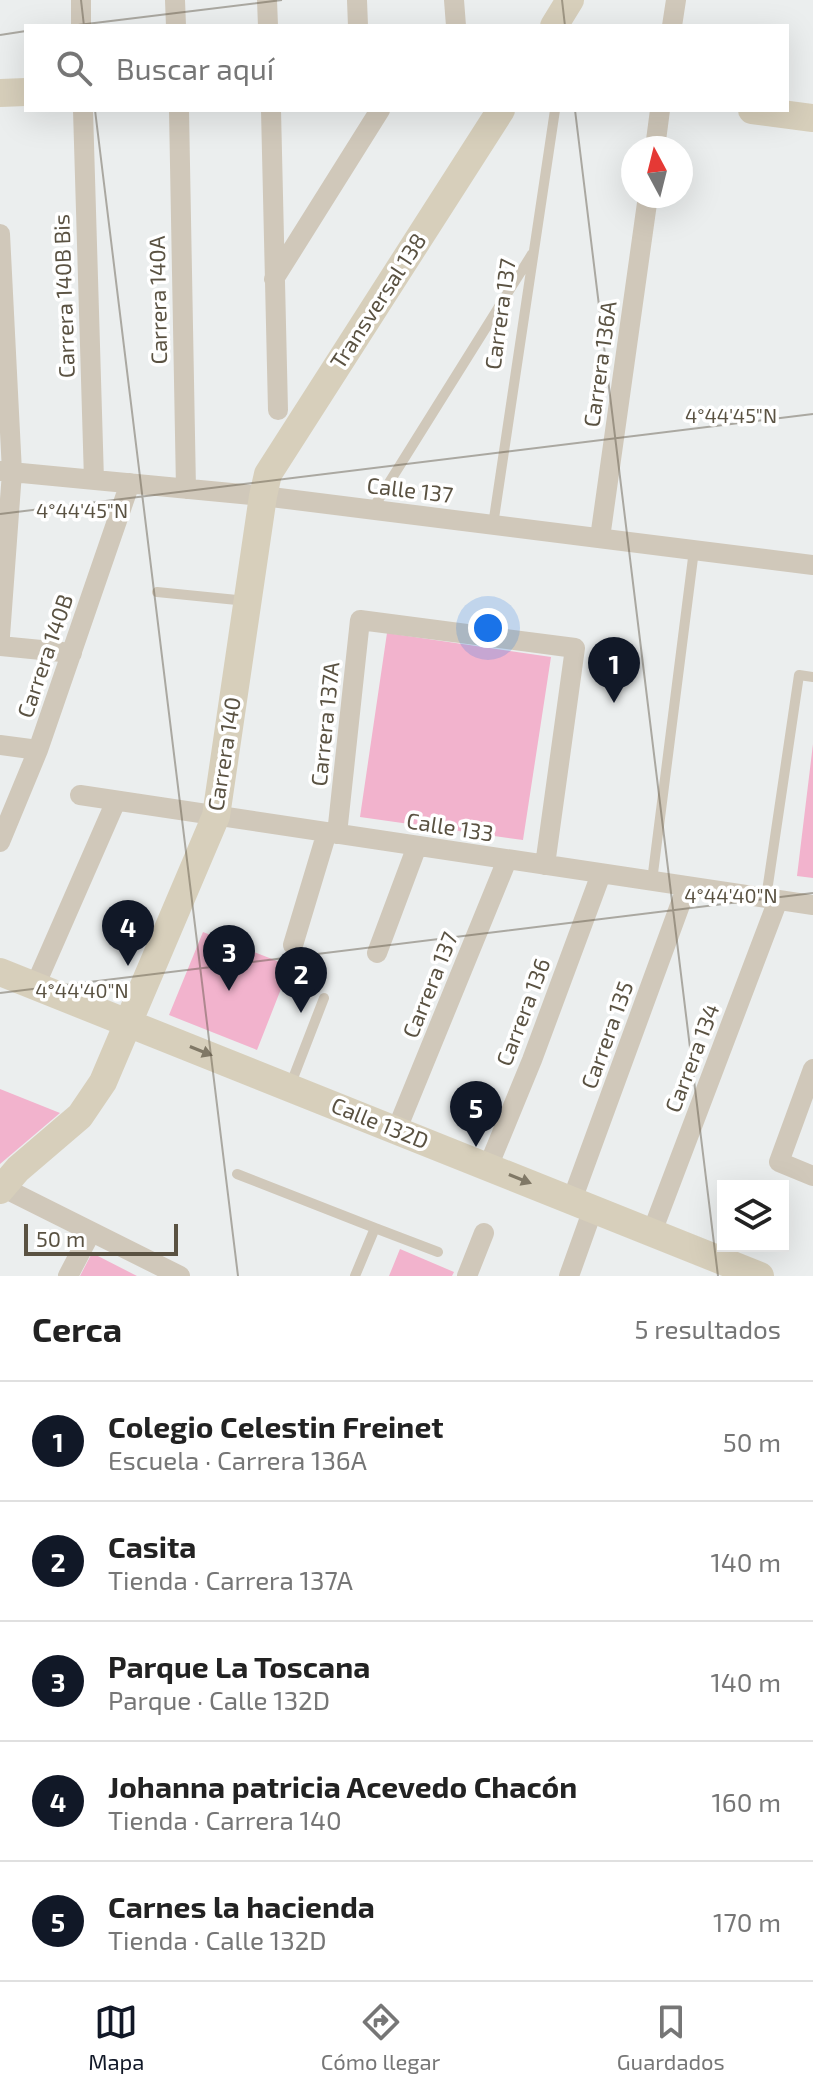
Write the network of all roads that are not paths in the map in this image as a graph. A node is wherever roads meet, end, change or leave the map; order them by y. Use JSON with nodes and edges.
{"nodes":[{"id":1,"x":81,"y":0,"type":"edge"},
{"id":2,"x":175,"y":0,"type":"edge"},
{"id":3,"x":267,"y":0,"type":"edge"},
{"id":4,"x":357,"y":0,"type":"edge"},
{"id":5,"x":454,"y":0,"type":"edge"},
{"id":6,"x":570,"y":0,"type":"edge"},
{"id":7,"x":676,"y":0,"type":"edge"},
{"id":8,"x":81,"y":24,"type":"edge"},
{"id":9,"x":176,"y":24,"type":"edge"},
{"id":10,"x":268,"y":24,"type":"edge"},
{"id":11,"x":358,"y":24,"type":"edge"},
{"id":12,"x":456,"y":24,"type":"edge"},
{"id":13,"x":555,"y":24,"type":"edge"},
{"id":14,"x":672,"y":24,"type":"edge"},
{"id":15,"x":24,"y":92,"type":"edge"},
{"id":16,"x":0,"y":93,"type":"edge"},
{"id":17,"x":83,"y":112,"type":"edge"},
{"id":18,"x":179,"y":112,"type":"edge"},
{"id":19,"x":271,"y":112,"type":"edge"},
{"id":20,"x":379,"y":112,"type":"edge"},
{"id":21,"x":500,"y":112,"type":"edge"},
{"id":22,"x":555,"y":112,"type":"edge"},
{"id":23,"x":660,"y":112,"type":"edge"},
{"id":24,"x":767,"y":112,"type":"edge"},
{"id":25,"x":813,"y":118,"type":"edge"},
{"id":26,"x":657,"y":136,"type":"edge"},
{"id":27,"x":646,"y":208,"type":"edge"},
{"id":28,"x":0,"y":234,"type":"edge"},
{"id":29,"x":534,"y":251,"type":"junction"},
{"id":30,"x":274,"y":279,"type":"junction"},
{"id":31,"x":278,"y":410,"type":"dead end"},
{"id":32,"x":6,"y":471,"type":"edge"},
{"id":33,"x":94,"y":480,"type":"junction"},
{"id":34,"x":130,"y":483,"type":"junction"},
{"id":35,"x":186,"y":489,"type":"junction"},
{"id":36,"x":263,"y":496,"type":"junction"},
{"id":37,"x":372,"y":510,"type":"junction"},
{"id":38,"x":493,"y":525,"type":"junction"},
{"id":39,"x":600,"y":538,"type":"junction"},
{"id":40,"x":694,"y":550,"type":"junction"},
{"id":41,"x":813,"y":565,"type":"edge"},
{"id":42,"x":157,"y":592,"type":"dead end"},
{"id":43,"x":247,"y":601,"type":"junction"},
{"id":44,"x":0,"y":636,"type":"edge"},
{"id":45,"x":0,"y":646,"type":"edge"},
{"id":46,"x":72,"y":653,"type":"junction"},
{"id":47,"x":813,"y":677,"type":"edge"},
{"id":48,"x":0,"y":745,"type":"edge"},
{"id":49,"x":38,"y":750,"type":"junction"},
{"id":50,"x":80,"y":795,"type":"dead end"},
{"id":51,"x":116,"y":801,"type":"junction"},
{"id":52,"x":216,"y":816,"type":"junction"},
{"id":53,"x":332,"y":833,"type":"junction"},
{"id":54,"x":0,"y":842,"type":"edge"},
{"id":55,"x":417,"y":846,"type":"junction"},
{"id":56,"x":507,"y":860,"type":"junction"},
{"id":57,"x":545,"y":865,"type":"junction"},
{"id":58,"x":601,"y":874,"type":"junction"},
{"id":59,"x":652,"y":881,"type":"junction"},
{"id":60,"x":687,"y":886,"type":"junction"},
{"id":61,"x":772,"y":899,"type":"junction"},
{"id":62,"x":813,"y":905,"type":"edge"},
{"id":63,"x":293,"y":945,"type":"dead end"},
{"id":64,"x":377,"y":953,"type":"dead end"},
{"id":65,"x":0,"y":972,"type":"edge"},
{"id":66,"x":35,"y":986,"type":"junction"},
{"id":67,"x":324,"y":998,"type":"dead end"},
{"id":68,"x":129,"y":1023,"type":"junction"},
{"id":69,"x":813,"y":1069,"type":"edge"},
{"id":70,"x":290,"y":1087,"type":"junction"},
{"id":71,"x":397,"y":1129,"type":"junction"},
{"id":72,"x":488,"y":1167,"type":"junction"},
{"id":73,"x":237,"y":1174,"type":"dead end"},
{"id":74,"x":813,"y":1176,"type":"edge"},
{"id":75,"x":1,"y":1188,"type":"edge"},
{"id":76,"x":582,"y":1205,"type":"junction"},
{"id":77,"x":375,"y":1228,"type":"junction"},
{"id":78,"x":91,"y":1232,"type":"junction"},
{"id":79,"x":652,"y":1232,"type":"junction"},
{"id":80,"x":484,"y":1233,"type":"dead end"},
{"id":81,"x":438,"y":1252,"type":"dead end"},
{"id":82,"x":68,"y":1276,"type":"edge"},
{"id":83,"x":180,"y":1276,"type":"edge"},
{"id":84,"x":355,"y":1276,"type":"edge"},
{"id":85,"x":467,"y":1276,"type":"edge"},
{"id":86,"x":569,"y":1276,"type":"edge"},
{"id":87,"x":760,"y":1276,"type":"edge"}],
"edges":[{"from":1,"to":8,"type":"street"},
{"from":2,"to":9,"type":"street"},
{"from":3,"to":10,"type":"street"},
{"from":4,"to":11,"type":"street"},
{"from":5,"to":12,"type":"street"},
{"from":6,"to":13,"type":"street"},
{"from":7,"to":14,"type":"street"},
{"from":15,"to":16,"type":"street"},
{"from":17,"to":33,"type":"street","name":"Carrera 140B Bis"},
{"from":18,"to":35,"type":"street","name":"Carrera 140A"},
{"from":19,"to":30,"type":"street"},
{"from":20,"to":30,"type":"street"},
{"from":21,"to":36,"type":"street","name":"Transversal 138"},
{"from":22,"to":29,"type":"lane","name":"Carrera 137"},
{"from":23,"to":26,"type":"street"},
{"from":24,"to":25,"type":"street"},
{"from":27,"to":39,"type":"street","name":"Carrera 136A"},
{"from":28,"to":32,"type":"street"},
{"from":29,"to":37,"type":"lane"},
{"from":29,"to":38,"type":"lane","name":"Carrera 137"},
{"from":30,"to":31,"type":"street"},
{"from":32,"to":33,"type":"street","name":"Calle 137"},
{"from":32,"to":44,"type":"street"},
{"from":33,"to":34,"type":"street","name":"Calle 137"},
{"from":34,"to":35,"type":"street","name":"Calle 137"},
{"from":34,"to":46,"type":"street","name":"Carrera 140B"},
{"from":35,"to":36,"type":"street","name":"Calle 137"},
{"from":36,"to":37,"type":"street","name":"Calle 137"},
{"from":36,"to":43,"type":"street","name":"Carrera 140"},
{"from":37,"to":38,"type":"street","name":"Calle 137"},
{"from":38,"to":39,"type":"street","name":"Calle 137"},
{"from":39,"to":40,"type":"street","name":"Calle 137"},
{"from":40,"to":41,"type":"street","name":"Calle 137"},
{"from":40,"to":59,"type":"lane"},
{"from":42,"to":43,"type":"lane"},
{"from":43,"to":52,"type":"street","name":"Carrera 140"},
{"from":45,"to":46,"type":"street"},
{"from":46,"to":49,"type":"street","name":"Carrera 140B"},
{"from":47,"to":61,"type":"lane","name":"Carrera 134"},
{"from":48,"to":49,"type":"street"},
{"from":49,"to":54,"type":"street","name":"Carrera 140B"},
{"from":50,"to":51,"type":"street","name":"Calle 133"},
{"from":51,"to":52,"type":"street","name":"Calle 133"},
{"from":51,"to":66,"type":"street"},
{"from":52,"to":53,"type":"street","name":"Calle 133"},
{"from":52,"to":68,"type":"street","name":"Carrera 140"},
{"from":53,"to":55,"type":"street","name":"Calle 133"},
{"from":53,"to":57,"type":"street","name":"Carrera 137A"},
{"from":53,"to":63,"type":"street","name":"Carrera 137A"},
{"from":55,"to":56,"type":"street","name":"Calle 133"},
{"from":55,"to":64,"type":"street"},
{"from":56,"to":57,"type":"street","name":"Calle 133"},
{"from":56,"to":71,"type":"street","name":"Carrera 137"},
{"from":57,"to":58,"type":"street","name":"Calle 133"},
{"from":58,"to":59,"type":"street","name":"Calle 133"},
{"from":58,"to":72,"type":"street","name":"Carrera 136"},
{"from":59,"to":60,"type":"street","name":"Calle 133"},
{"from":60,"to":61,"type":"street","name":"Calle 133"},
{"from":60,"to":76,"type":"street","name":"Carrera 135"},
{"from":61,"to":62,"type":"street","name":"Calle 133"},
{"from":61,"to":79,"type":"street","name":"Carrera 134"},
{"from":65,"to":66,"type":"street","name":"Calle 132D"},
{"from":66,"to":68,"type":"street","name":"Calle 132D"},
{"from":67,"to":70,"type":"lane"},
{"from":68,"to":70,"type":"street","name":"Calle 132D","one_way":true},
{"from":68,"to":75,"type":"street","name":"Carrera 140"},
{"from":69,"to":74,"type":"street"},
{"from":70,"to":71,"type":"street","name":"Calle 132D"},
{"from":71,"to":72,"type":"street","name":"Calle 132D"},
{"from":72,"to":76,"type":"street","name":"Calle 132D","one_way":true},
{"from":73,"to":77,"type":"lane"},
{"from":75,"to":78,"type":"street"},
{"from":76,"to":79,"type":"street","name":"Calle 132D"},
{"from":76,"to":86,"type":"street","name":"Carrera 135"},
{"from":77,"to":81,"type":"lane"},
{"from":77,"to":84,"type":"lane"},
{"from":78,"to":82,"type":"street"},
{"from":78,"to":83,"type":"street"},
{"from":79,"to":87,"type":"street","name":"Calle 132D"},
{"from":80,"to":85,"type":"street"}]}
